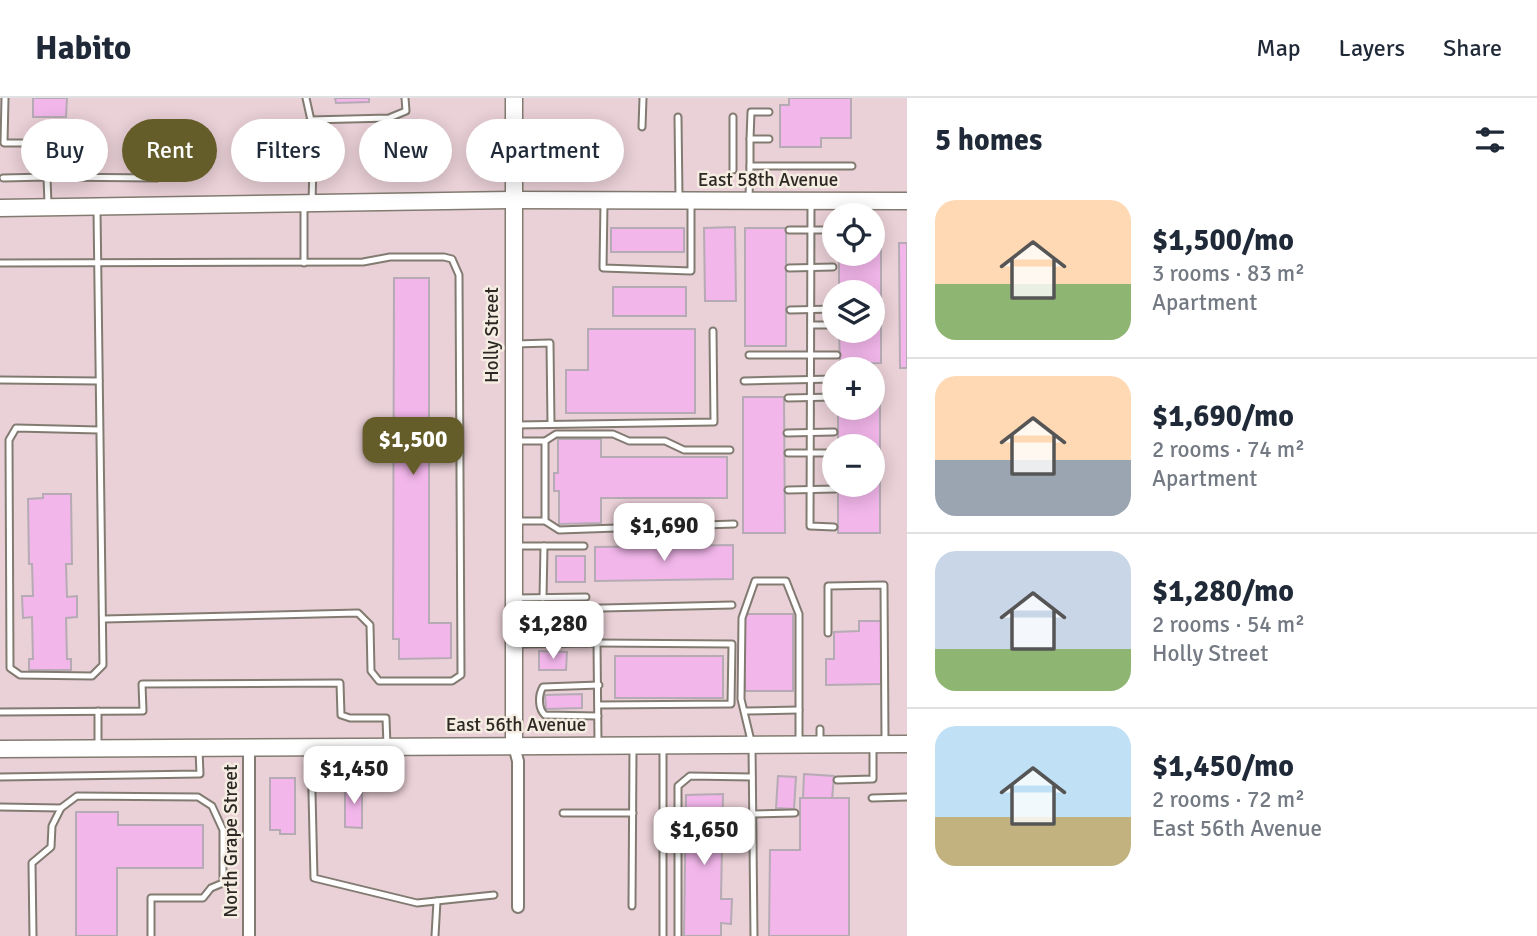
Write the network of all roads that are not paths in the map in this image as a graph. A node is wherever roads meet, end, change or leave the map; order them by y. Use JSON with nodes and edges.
{"nodes":[{"id":1,"x":5,"y":98,"type":"edge"},
{"id":2,"x":306,"y":98,"type":"edge"},
{"id":3,"x":405,"y":98,"type":"edge"},
{"id":4,"x":514,"y":98,"type":"edge"},
{"id":5,"x":643,"y":98,"type":"edge"},
{"id":6,"x":769,"y":112,"type":"dead end"},
{"id":7,"x":678,"y":117,"type":"dead end"},
{"id":8,"x":733,"y":117,"type":"dead end"},
{"id":9,"x":310,"y":119,"type":"edge"},
{"id":10,"x":345,"y":119,"type":"edge"},
{"id":11,"x":642,"y":128,"type":"dead end"},
{"id":12,"x":750,"y":139,"type":"junction"},
{"id":13,"x":769,"y":139,"type":"dead end"},
{"id":14,"x":21,"y":143,"type":"edge"},
{"id":15,"x":750,"y":166,"type":"junction"},
{"id":16,"x":852,"y":166,"type":"dead end"},
{"id":17,"x":733,"y":170,"type":"dead end"},
{"id":18,"x":3,"y":178,"type":"dead end"},
{"id":19,"x":21,"y":178,"type":"edge"},
{"id":20,"x":47,"y":182,"type":"edge"},
{"id":21,"x":310,"y":182,"type":"edge"},
{"id":22,"x":514,"y":200,"type":"junction"},
{"id":23,"x":604,"y":200,"type":"junction"},
{"id":24,"x":685,"y":201,"type":"junction"},
{"id":25,"x":749,"y":201,"type":"junction"},
{"id":26,"x":811,"y":201,"type":"junction"},
{"id":27,"x":907,"y":201,"type":"edge"},
{"id":28,"x":308,"y":204,"type":"junction"},
{"id":29,"x":48,"y":207,"type":"junction"},
{"id":30,"x":97,"y":207,"type":"junction"},
{"id":31,"x":0,"y":208,"type":"edge"},
{"id":32,"x":789,"y":230,"type":"dead end"},
{"id":33,"x":811,"y":230,"type":"junction"},
{"id":34,"x":822,"y":230,"type":"edge"},
{"id":35,"x":97,"y":261,"type":"junction"},
{"id":36,"x":0,"y":263,"type":"edge"},
{"id":37,"x":304,"y":263,"type":"junction"},
{"id":38,"x":833,"y":267,"type":"dead end"},
{"id":39,"x":789,"y":268,"type":"dead end"},
{"id":40,"x":811,"y":268,"type":"junction"},
{"id":41,"x":790,"y":310,"type":"dead end"},
{"id":42,"x":811,"y":310,"type":"junction"},
{"id":43,"x":822,"y":310,"type":"edge"},
{"id":44,"x":811,"y":325,"type":"junction"},
{"id":45,"x":822,"y":325,"type":"edge"},
{"id":46,"x":713,"y":331,"type":"dead end"},
{"id":47,"x":513,"y":344,"type":"junction"},
{"id":48,"x":749,"y":355,"type":"dead end"},
{"id":49,"x":837,"y":355,"type":"dead end"},
{"id":50,"x":811,"y":356,"type":"junction"},
{"id":51,"x":810,"y":379,"type":"junction"},
{"id":52,"x":822,"y":379,"type":"edge"},
{"id":53,"x":0,"y":380,"type":"edge"},
{"id":54,"x":99,"y":381,"type":"junction"},
{"id":55,"x":744,"y":381,"type":"dead end"},
{"id":56,"x":810,"y":397,"type":"junction"},
{"id":57,"x":822,"y":397,"type":"edge"},
{"id":58,"x":788,"y":398,"type":"dead end"},
{"id":59,"x":551,"y":424,"type":"junction"},
{"id":60,"x":99,"y":430,"type":"junction"},
{"id":61,"x":834,"y":432,"type":"dead end"},
{"id":62,"x":513,"y":433,"type":"junction"},
{"id":63,"x":787,"y":433,"type":"dead end"},
{"id":64,"x":810,"y":433,"type":"junction"},
{"id":65,"x":545,"y":441,"type":"junction"},
{"id":66,"x":730,"y":450,"type":"dead end"},
{"id":67,"x":788,"y":453,"type":"dead end"},
{"id":68,"x":810,"y":454,"type":"junction"},
{"id":69,"x":822,"y":454,"type":"edge"},
{"id":70,"x":788,"y":489,"type":"dead end"},
{"id":71,"x":810,"y":489,"type":"junction"},
{"id":72,"x":822,"y":489,"type":"edge"},
{"id":73,"x":513,"y":521,"type":"junction"},
{"id":74,"x":545,"y":521,"type":"junction"},
{"id":75,"x":734,"y":524,"type":"dead end"},
{"id":76,"x":834,"y":527,"type":"dead end"},
{"id":77,"x":513,"y":546,"type":"junction"},
{"id":78,"x":544,"y":546,"type":"junction"},
{"id":79,"x":584,"y":546,"type":"dead end"},
{"id":80,"x":586,"y":597,"type":"dead end"},
{"id":81,"x":543,"y":598,"type":"junction"},
{"id":82,"x":513,"y":604,"type":"junction"},
{"id":83,"x":732,"y":605,"type":"dead end"},
{"id":84,"x":104,"y":618,"type":"junction"},
{"id":85,"x":828,"y":633,"type":"dead end"},
{"id":86,"x":597,"y":643,"type":"junction"},
{"id":87,"x":513,"y":644,"type":"junction"},
{"id":88,"x":599,"y":685,"type":"junction"},
{"id":89,"x":599,"y":705,"type":"junction"},
{"id":90,"x":799,"y":710,"type":"junction"},
{"id":91,"x":98,"y":711,"type":"junction"},
{"id":92,"x":745,"y":711,"type":"junction"},
{"id":93,"x":0,"y":712,"type":"edge"},
{"id":94,"x":598,"y":716,"type":"junction"},
{"id":95,"x":799,"y":744,"type":"junction"},
{"id":96,"x":879,"y":744,"type":"junction"},
{"id":97,"x":907,"y":744,"type":"edge"},
{"id":98,"x":663,"y":745,"type":"junction"},
{"id":99,"x":752,"y":745,"type":"junction"},
{"id":100,"x":311,"y":746,"type":"junction"},
{"id":101,"x":387,"y":746,"type":"junction"},
{"id":102,"x":514,"y":746,"type":"junction"},
{"id":103,"x":598,"y":746,"type":"junction"},
{"id":104,"x":633,"y":746,"type":"junction"},
{"id":105,"x":200,"y":747,"type":"junction"},
{"id":106,"x":249,"y":747,"type":"junction"},
{"id":107,"x":98,"y":748,"type":"junction"},
{"id":108,"x":0,"y":749,"type":"edge"},
{"id":109,"x":0,"y":777,"type":"edge"},
{"id":110,"x":752,"y":777,"type":"junction"},
{"id":111,"x":837,"y":780,"type":"dead end"},
{"id":112,"x":907,"y":797,"type":"edge"},
{"id":113,"x":873,"y":798,"type":"dead end"},
{"id":114,"x":0,"y":807,"type":"edge"},
{"id":115,"x":61,"y":808,"type":"junction"},
{"id":116,"x":563,"y":813,"type":"dead end"},
{"id":117,"x":633,"y":813,"type":"junction"},
{"id":118,"x":795,"y":813,"type":"dead end"},
{"id":119,"x":753,"y":814,"type":"junction"},
{"id":120,"x":494,"y":895,"type":"dead end"},
{"id":121,"x":437,"y":901,"type":"junction"},
{"id":122,"x":632,"y":906,"type":"dead end"},
{"id":123,"x":517,"y":907,"type":"dead end"},
{"id":124,"x":33,"y":936,"type":"edge"},
{"id":125,"x":151,"y":936,"type":"edge"},
{"id":126,"x":249,"y":936,"type":"edge"},
{"id":127,"x":435,"y":936,"type":"edge"},
{"id":128,"x":663,"y":936,"type":"edge"},
{"id":129,"x":678,"y":936,"type":"edge"},
{"id":130,"x":754,"y":936,"type":"edge"}],
"edges":[{"from":1,"to":14,"type":"lane"},
{"from":2,"to":9,"type":"lane"},
{"from":3,"to":10,"type":"lane"},
{"from":4,"to":22,"type":"street","name":"Holly Street"},
{"from":5,"to":11,"type":"lane"},
{"from":6,"to":12,"type":"lane"},
{"from":7,"to":24,"type":"lane"},
{"from":8,"to":17,"type":"lane"},
{"from":12,"to":13,"type":"lane"},
{"from":12,"to":15,"type":"lane"},
{"from":15,"to":16,"type":"lane"},
{"from":15,"to":25,"type":"lane"},
{"from":18,"to":19,"type":"lane"},
{"from":20,"to":29,"type":"lane"},
{"from":21,"to":28,"type":"lane"},
{"from":22,"to":23,"type":"street","name":"East 58th Avenue"},
{"from":22,"to":28,"type":"street","name":"East 58th Avenue"},
{"from":22,"to":47,"type":"street","name":"Holly Street"},
{"from":23,"to":24,"type":"street","name":"East 58th Avenue"},
{"from":23,"to":24,"type":"lane"},
{"from":24,"to":25,"type":"street","name":"East 58th Avenue"},
{"from":25,"to":26,"type":"street","name":"East 58th Avenue"},
{"from":26,"to":27,"type":"street","name":"East 58th Avenue"},
{"from":26,"to":33,"type":"lane"},
{"from":28,"to":30,"type":"street","name":"East 58th Avenue"},
{"from":28,"to":37,"type":"lane"},
{"from":29,"to":30,"type":"street","name":"East 58th Avenue"},
{"from":29,"to":31,"type":"street","name":"East 58th Avenue"},
{"from":30,"to":35,"type":"lane"},
{"from":32,"to":33,"type":"lane"},
{"from":33,"to":34,"type":"lane"},
{"from":33,"to":40,"type":"lane"},
{"from":35,"to":36,"type":"lane"},
{"from":35,"to":37,"type":"lane"},
{"from":35,"to":54,"type":"lane"},
{"from":37,"to":84,"type":"lane"},
{"from":38,"to":40,"type":"lane"},
{"from":39,"to":40,"type":"lane"},
{"from":40,"to":42,"type":"lane"},
{"from":41,"to":42,"type":"lane"},
{"from":42,"to":43,"type":"lane"},
{"from":42,"to":44,"type":"lane"},
{"from":44,"to":45,"type":"lane"},
{"from":44,"to":50,"type":"lane"},
{"from":46,"to":59,"type":"lane"},
{"from":47,"to":59,"type":"lane"},
{"from":47,"to":62,"type":"street","name":"Holly Street"},
{"from":48,"to":50,"type":"lane"},
{"from":49,"to":50,"type":"lane"},
{"from":50,"to":51,"type":"lane"},
{"from":51,"to":52,"type":"lane"},
{"from":51,"to":55,"type":"lane"},
{"from":51,"to":56,"type":"lane"},
{"from":53,"to":54,"type":"lane"},
{"from":54,"to":60,"type":"lane"},
{"from":56,"to":57,"type":"lane"},
{"from":56,"to":58,"type":"lane"},
{"from":56,"to":64,"type":"lane"},
{"from":59,"to":62,"type":"lane"},
{"from":60,"to":84,"type":"lane"},
{"from":60,"to":84,"type":"lane"},
{"from":61,"to":64,"type":"lane"},
{"from":62,"to":65,"type":"lane"},
{"from":62,"to":73,"type":"street","name":"Holly Street"},
{"from":63,"to":64,"type":"lane"},
{"from":64,"to":68,"type":"lane"},
{"from":65,"to":66,"type":"lane"},
{"from":65,"to":74,"type":"lane"},
{"from":67,"to":68,"type":"lane"},
{"from":68,"to":69,"type":"lane"},
{"from":68,"to":71,"type":"lane"},
{"from":70,"to":71,"type":"lane"},
{"from":71,"to":72,"type":"lane"},
{"from":71,"to":76,"type":"lane"},
{"from":73,"to":74,"type":"lane"},
{"from":73,"to":77,"type":"street","name":"Holly Street"},
{"from":74,"to":75,"type":"lane"},
{"from":77,"to":78,"type":"lane"},
{"from":77,"to":82,"type":"street","name":"Holly Street"},
{"from":78,"to":79,"type":"lane"},
{"from":78,"to":81,"type":"lane"},
{"from":80,"to":81,"type":"lane"},
{"from":81,"to":82,"type":"lane"},
{"from":82,"to":83,"type":"lane"},
{"from":82,"to":87,"type":"street","name":"Holly Street"},
{"from":85,"to":96,"type":"lane"},
{"from":86,"to":87,"type":"lane"},
{"from":86,"to":88,"type":"lane"},
{"from":86,"to":89,"type":"lane"},
{"from":87,"to":102,"type":"street","name":"Holly Street"},
{"from":88,"to":89,"type":"lane"},
{"from":88,"to":94,"type":"lane"},
{"from":89,"to":94,"type":"lane"},
{"from":90,"to":92,"type":"lane"},
{"from":90,"to":92,"type":"lane"},
{"from":90,"to":95,"type":"lane"},
{"from":91,"to":93,"type":"lane"},
{"from":91,"to":101,"type":"lane"},
{"from":91,"to":107,"type":"lane"},
{"from":92,"to":99,"type":"lane"},
{"from":94,"to":103,"type":"lane"},
{"from":95,"to":96,"type":"street","name":"East 56th Avenue"},
{"from":95,"to":99,"type":"street","name":"East 56th Avenue"},
{"from":96,"to":97,"type":"street","name":"East 56th Avenue"},
{"from":96,"to":111,"type":"lane"},
{"from":98,"to":99,"type":"street","name":"East 56th Avenue"},
{"from":98,"to":104,"type":"street","name":"East 56th Avenue"},
{"from":98,"to":128,"type":"lane"},
{"from":99,"to":110,"type":"lane"},
{"from":100,"to":101,"type":"street","name":"East 56th Avenue"},
{"from":100,"to":106,"type":"street","name":"East 56th Avenue"},
{"from":100,"to":121,"type":"lane"},
{"from":101,"to":102,"type":"street","name":"East 56th Avenue"},
{"from":102,"to":103,"type":"street","name":"East 56th Avenue"},
{"from":102,"to":123,"type":"street","name":"Holly Street"},
{"from":103,"to":104,"type":"street","name":"East 56th Avenue"},
{"from":104,"to":117,"type":"lane"},
{"from":105,"to":106,"type":"street","name":"East 56th Avenue"},
{"from":105,"to":107,"type":"street","name":"East 56th Avenue"},
{"from":105,"to":109,"type":"lane"},
{"from":106,"to":126,"type":"street","name":"North Grape Street"},
{"from":107,"to":108,"type":"street","name":"East 56th Avenue"},
{"from":110,"to":119,"type":"lane"},
{"from":110,"to":129,"type":"lane"},
{"from":112,"to":113,"type":"lane"},
{"from":114,"to":115,"type":"lane"},
{"from":115,"to":124,"type":"lane"},
{"from":115,"to":125,"type":"lane"},
{"from":116,"to":117,"type":"lane"},
{"from":117,"to":122,"type":"lane"},
{"from":118,"to":119,"type":"lane"},
{"from":119,"to":130,"type":"lane"},
{"from":120,"to":121,"type":"lane"},
{"from":121,"to":127,"type":"lane"}]}
